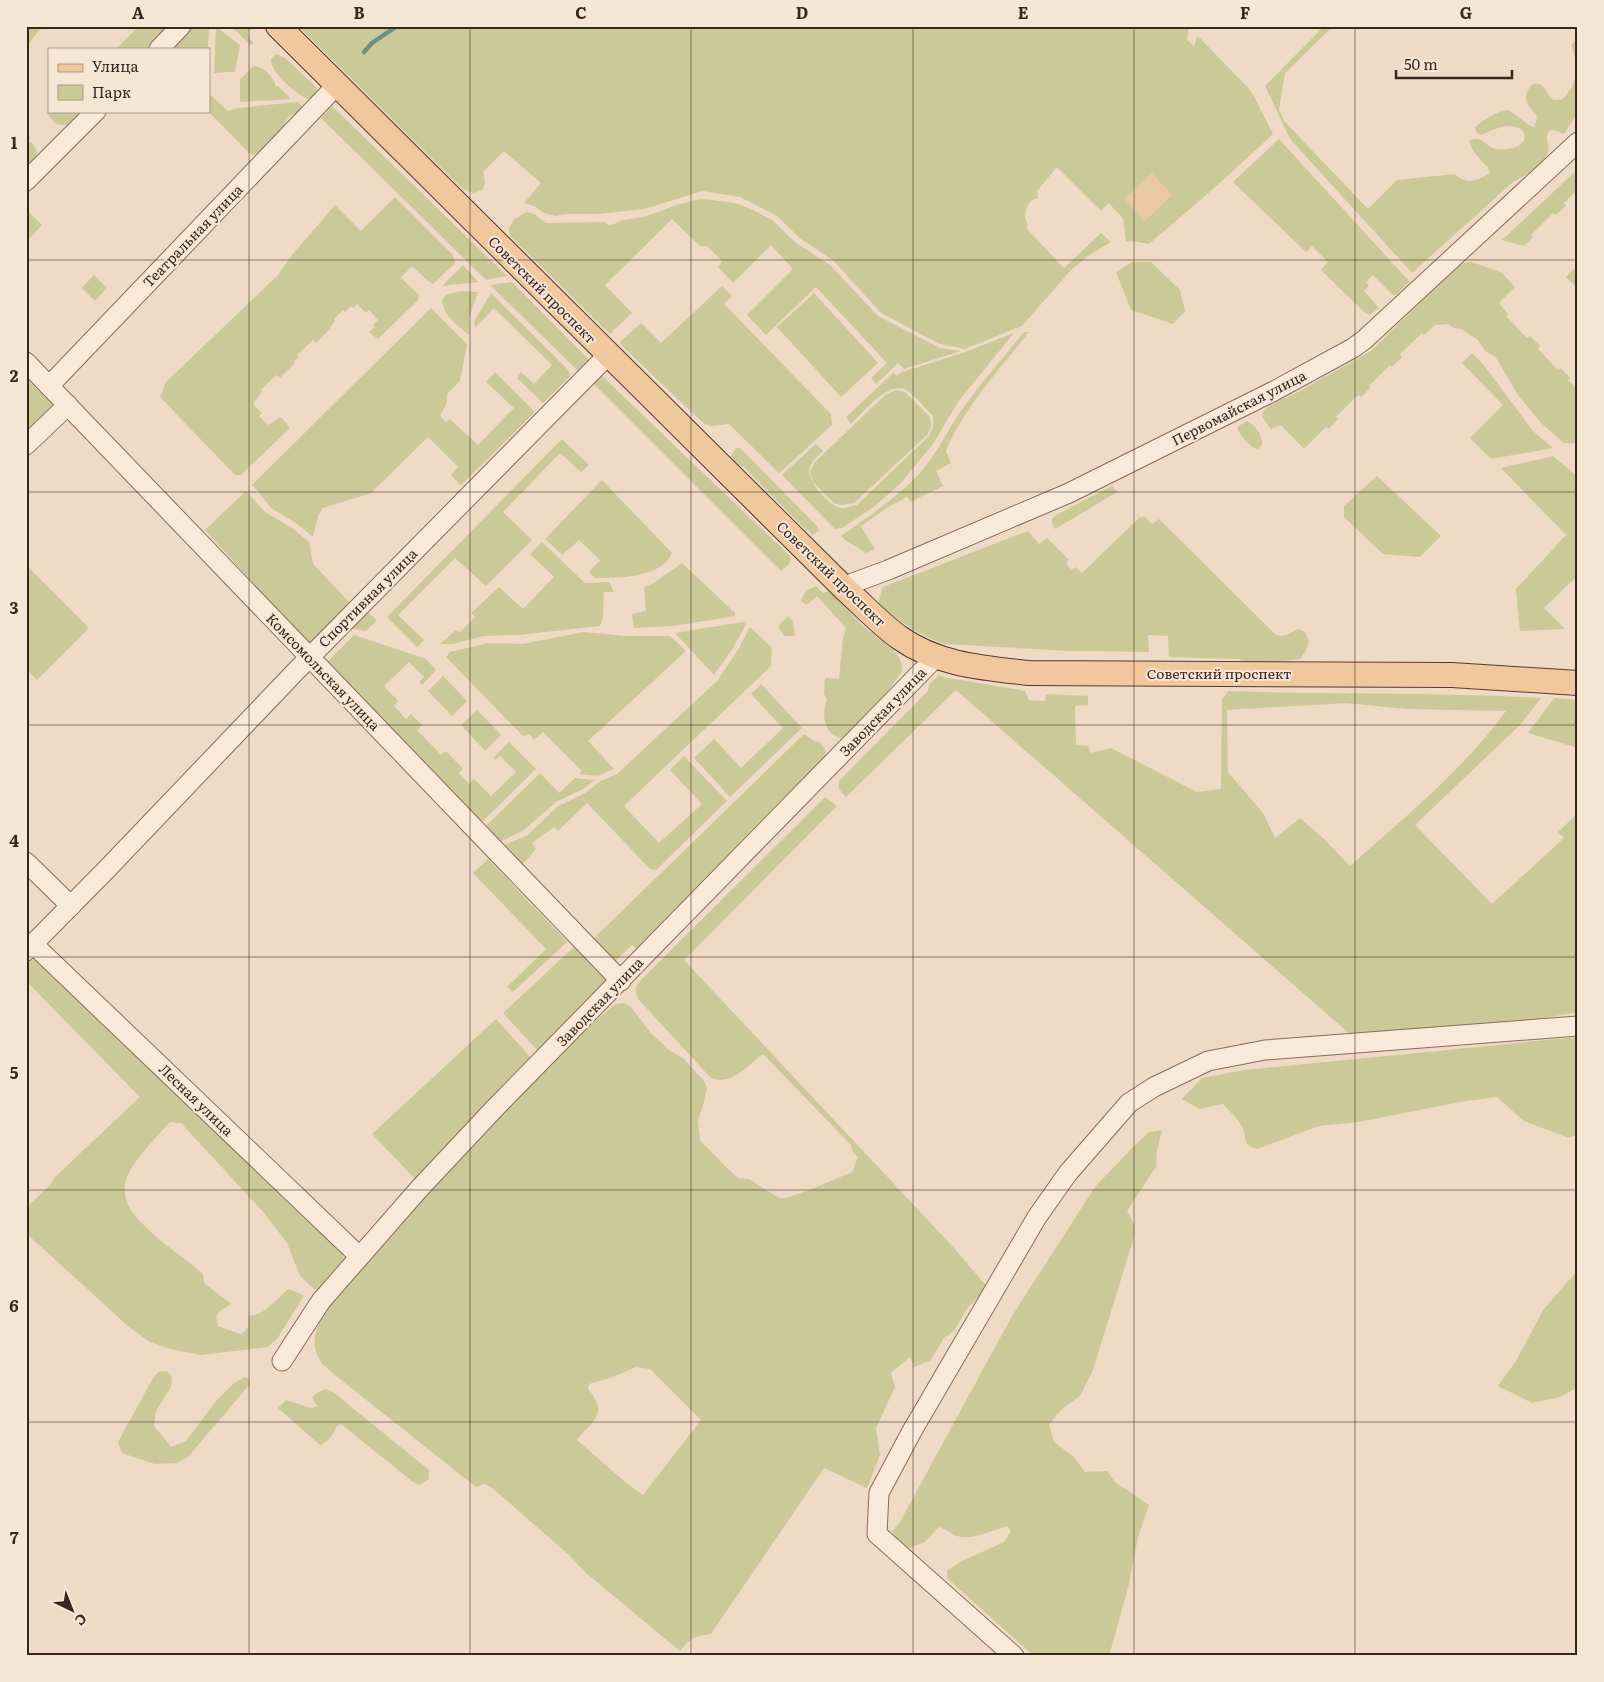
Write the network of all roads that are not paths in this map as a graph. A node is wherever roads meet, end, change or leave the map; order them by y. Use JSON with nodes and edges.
{"nodes":[{"id":1,"x":181,"y":26,"type":"edge"},
{"id":2,"x":278,"y":26,"type":"edge"},
{"id":3,"x":160,"y":48,"type":"edge"},
{"id":4,"x":337,"y":85,"type":"junction"},
{"id":5,"x":95,"y":112,"type":"edge"},
{"id":6,"x":1578,"y":142,"type":"edge"},
{"id":7,"x":26,"y":181,"type":"edge"},
{"id":8,"x":608,"y":355,"type":"junction"},
{"id":9,"x":26,"y":362,"type":"edge"},
{"id":10,"x":49,"y":386,"type":"junction"},
{"id":11,"x":68,"y":405,"type":"junction"},
{"id":12,"x":26,"y":445,"type":"edge"},
{"id":13,"x":845,"y":589,"type":"junction"},
{"id":14,"x":936,"y":657,"type":"junction"},
{"id":15,"x":309,"y":658,"type":"junction"},
{"id":16,"x":1578,"y":683,"type":"edge"},
{"id":17,"x":26,"y":862,"type":"edge"},
{"id":18,"x":71,"y":906,"type":"junction"},
{"id":19,"x":30,"y":948,"type":"edge"},
{"id":20,"x":621,"y":981,"type":"junction"},
{"id":21,"x":1578,"y":1026,"type":"edge"},
{"id":22,"x":359,"y":1256,"type":"junction"},
{"id":23,"x":282,"y":1361,"type":"dead end"},
{"id":24,"x":1014,"y":1656,"type":"edge"}],
"edges":[{"from":1,"to":3,"type":"street"},
{"from":2,"to":4,"type":"main road","name":"Советский проспект"},
{"from":4,"to":8,"type":"main road","name":"Советский проспект"},
{"from":4,"to":10,"type":"street","name":"Театральная улица"},
{"from":5,"to":7,"type":"street"},
{"from":6,"to":13,"type":"street","name":"Первомайская улица"},
{"from":8,"to":13,"type":"main road","name":"Советский проспект"},
{"from":8,"to":15,"type":"street","name":"Спортивная улица"},
{"from":9,"to":10,"type":"street","name":"Комсомольская улица"},
{"from":10,"to":11,"type":"street","name":"Комсомольская улица"},
{"from":11,"to":12,"type":"street"},
{"from":11,"to":15,"type":"street","name":"Комсомольская улица"},
{"from":13,"to":14,"type":"main road","name":"Советский проспект"},
{"from":14,"to":16,"type":"main road","name":"Советский проспект"},
{"from":14,"to":20,"type":"street","name":"Заводская улица"},
{"from":15,"to":18,"type":"street","name":"Спортивная улица"},
{"from":15,"to":20,"type":"street","name":"Комсомольская улица"},
{"from":17,"to":18,"type":"street"},
{"from":18,"to":19,"type":"street","name":"Спортивная улица"},
{"from":19,"to":22,"type":"street","name":"Лесная улица"},
{"from":20,"to":22,"type":"street","name":"Заводская улица"},
{"from":21,"to":24,"type":"street"},
{"from":22,"to":23,"type":"street","name":"Заводская улица"}]}
